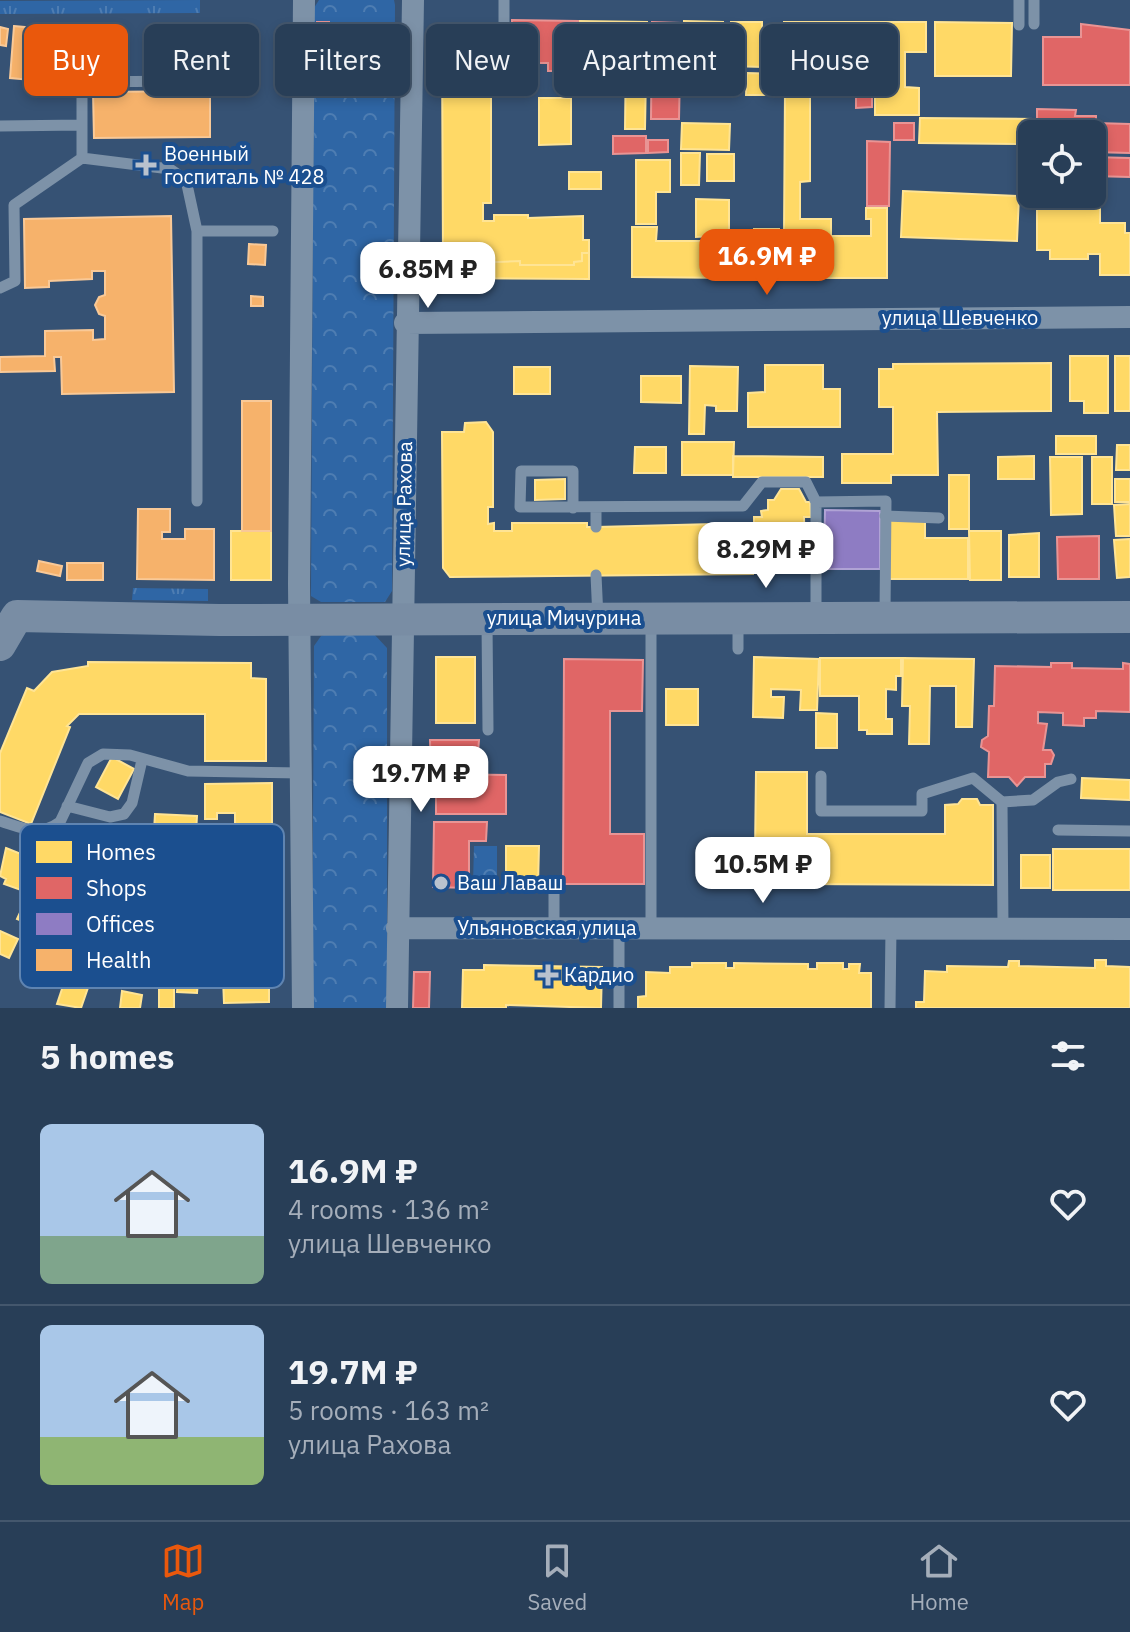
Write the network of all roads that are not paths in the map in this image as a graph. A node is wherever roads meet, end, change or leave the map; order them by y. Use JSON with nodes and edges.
{"nodes":[{"id":1,"x":304,"y":0,"type":"edge"},
{"id":2,"x":413,"y":0,"type":"edge"},
{"id":3,"x":504,"y":0,"type":"edge"},
{"id":4,"x":1019,"y":0,"type":"edge"},
{"id":5,"x":1034,"y":0,"type":"edge"},
{"id":6,"x":504,"y":24,"type":"edge"},
{"id":7,"x":1034,"y":24,"type":"dead end"},
{"id":8,"x":1019,"y":25,"type":"dead end"},
{"id":9,"x":144,"y":81,"type":"edge"},
{"id":10,"x":82,"y":125,"type":"junction"},
{"id":11,"x":0,"y":126,"type":"edge"},
{"id":12,"x":82,"y":158,"type":"junction"},
{"id":13,"x":197,"y":231,"type":"junction"},
{"id":14,"x":273,"y":231,"type":"dead end"},
{"id":15,"x":0,"y":288,"type":"edge"},
{"id":16,"x":1130,"y":317,"type":"edge"},
{"id":17,"x":405,"y":323,"type":"junction"},
{"id":18,"x":197,"y":501,"type":"dead end"},
{"id":19,"x":816,"y":502,"type":"junction"},
{"id":20,"x":596,"y":507,"type":"junction"},
{"id":21,"x":573,"y":508,"type":"junction"},
{"id":22,"x":885,"y":516,"type":"junction"},
{"id":23,"x":939,"y":518,"type":"dead end"},
{"id":24,"x":596,"y":527,"type":"dead end"},
{"id":25,"x":596,"y":575,"type":"dead end"},
{"id":26,"x":9,"y":611,"type":"edge"},
{"id":27,"x":1130,"y":617,"type":"edge"},
{"id":28,"x":598,"y":618,"type":"junction"},
{"id":29,"x":650,"y":618,"type":"junction"},
{"id":30,"x":816,"y":618,"type":"junction"},
{"id":31,"x":885,"y":618,"type":"junction"},
{"id":32,"x":402,"y":619,"type":"junction"},
{"id":33,"x":488,"y":619,"type":"junction"},
{"id":34,"x":299,"y":620,"type":"junction"},
{"id":35,"x":0,"y":645,"type":"edge"},
{"id":36,"x":488,"y":730,"type":"dead end"},
{"id":37,"x":142,"y":760,"type":"junction"},
{"id":38,"x":301,"y":773,"type":"junction"},
{"id":39,"x":821,"y":776,"type":"dead end"},
{"id":40,"x":1071,"y":779,"type":"dead end"},
{"id":41,"x":1002,"y":802,"type":"junction"},
{"id":42,"x":67,"y":806,"type":"junction"},
{"id":43,"x":0,"y":821,"type":"edge"},
{"id":44,"x":56,"y":824,"type":"edge"},
{"id":45,"x":20,"y":828,"type":"edge"},
{"id":46,"x":1058,"y":830,"type":"dead end"},
{"id":47,"x":1130,"y":831,"type":"edge"},
{"id":48,"x":554,"y":885,"type":"dead end"},
{"id":49,"x":397,"y":928,"type":"junction"},
{"id":50,"x":554,"y":928,"type":"junction"},
{"id":51,"x":619,"y":928,"type":"junction"},
{"id":52,"x":651,"y":928,"type":"junction"},
{"id":53,"x":891,"y":928,"type":"junction"},
{"id":54,"x":1003,"y":928,"type":"junction"},
{"id":55,"x":1130,"y":929,"type":"edge"},
{"id":56,"x":303,"y":1008,"type":"edge"},
{"id":57,"x":397,"y":1008,"type":"edge"},
{"id":58,"x":619,"y":1008,"type":"edge"},
{"id":59,"x":890,"y":1008,"type":"edge"}],
"edges":[{"from":1,"to":34,"type":"street"},
{"from":2,"to":17,"type":"street","name":"улица Рахова"},
{"from":3,"to":6,"type":"lane"},
{"from":4,"to":8,"type":"lane"},
{"from":5,"to":7,"type":"lane"},
{"from":9,"to":10,"type":"lane"},
{"from":10,"to":11,"type":"lane"},
{"from":10,"to":12,"type":"lane"},
{"from":12,"to":13,"type":"lane"},
{"from":12,"to":15,"type":"lane"},
{"from":13,"to":14,"type":"lane"},
{"from":13,"to":18,"type":"lane"},
{"from":16,"to":17,"type":"street","name":"улица Шевченко"},
{"from":17,"to":32,"type":"street","name":"улица Рахова"},
{"from":19,"to":20,"type":"lane"},
{"from":19,"to":22,"type":"lane"},
{"from":19,"to":30,"type":"lane"},
{"from":20,"to":21,"type":"lane"},
{"from":20,"to":24,"type":"lane"},
{"from":21,"to":21,"type":"lane"},
{"from":22,"to":23,"type":"lane"},
{"from":22,"to":31,"type":"lane"},
{"from":25,"to":28,"type":"lane"},
{"from":26,"to":34,"type":"street","name":"улица Мичурина"},
{"from":26,"to":35,"type":"street"},
{"from":27,"to":31,"type":"street","name":"улица Мичурина"},
{"from":28,"to":29,"type":"street","name":"улица Мичурина"},
{"from":28,"to":33,"type":"street","name":"улица Мичурина"},
{"from":29,"to":30,"type":"street","name":"улица Мичурина"},
{"from":29,"to":52,"type":"lane"},
{"from":30,"to":31,"type":"street","name":"улица Мичурина"},
{"from":32,"to":33,"type":"street","name":"улица Мичурина"},
{"from":32,"to":34,"type":"street","name":"улица Мичурина"},
{"from":32,"to":49,"type":"street","name":"улица Рахова"},
{"from":33,"to":36,"type":"lane"},
{"from":34,"to":38,"type":"street"},
{"from":37,"to":38,"type":"lane"},
{"from":37,"to":42,"type":"lane"},
{"from":37,"to":42,"type":"lane"},
{"from":38,"to":56,"type":"street"},
{"from":39,"to":41,"type":"lane"},
{"from":40,"to":41,"type":"lane"},
{"from":41,"to":54,"type":"lane"},
{"from":42,"to":44,"type":"lane"},
{"from":43,"to":45,"type":"lane"},
{"from":46,"to":47,"type":"lane"},
{"from":48,"to":50,"type":"lane"},
{"from":49,"to":50,"type":"street","name":"Ульяновская улица"},
{"from":49,"to":57,"type":"street","name":"улица Рахова"},
{"from":50,"to":51,"type":"street","name":"Ульяновская улица"},
{"from":51,"to":52,"type":"street","name":"Ульяновская улица"},
{"from":51,"to":58,"type":"lane"},
{"from":52,"to":53,"type":"street","name":"Ульяновская улица"},
{"from":53,"to":54,"type":"street","name":"Ульяновская улица"},
{"from":53,"to":59,"type":"lane"},
{"from":54,"to":55,"type":"street","name":"Ульяновская улица"}]}
